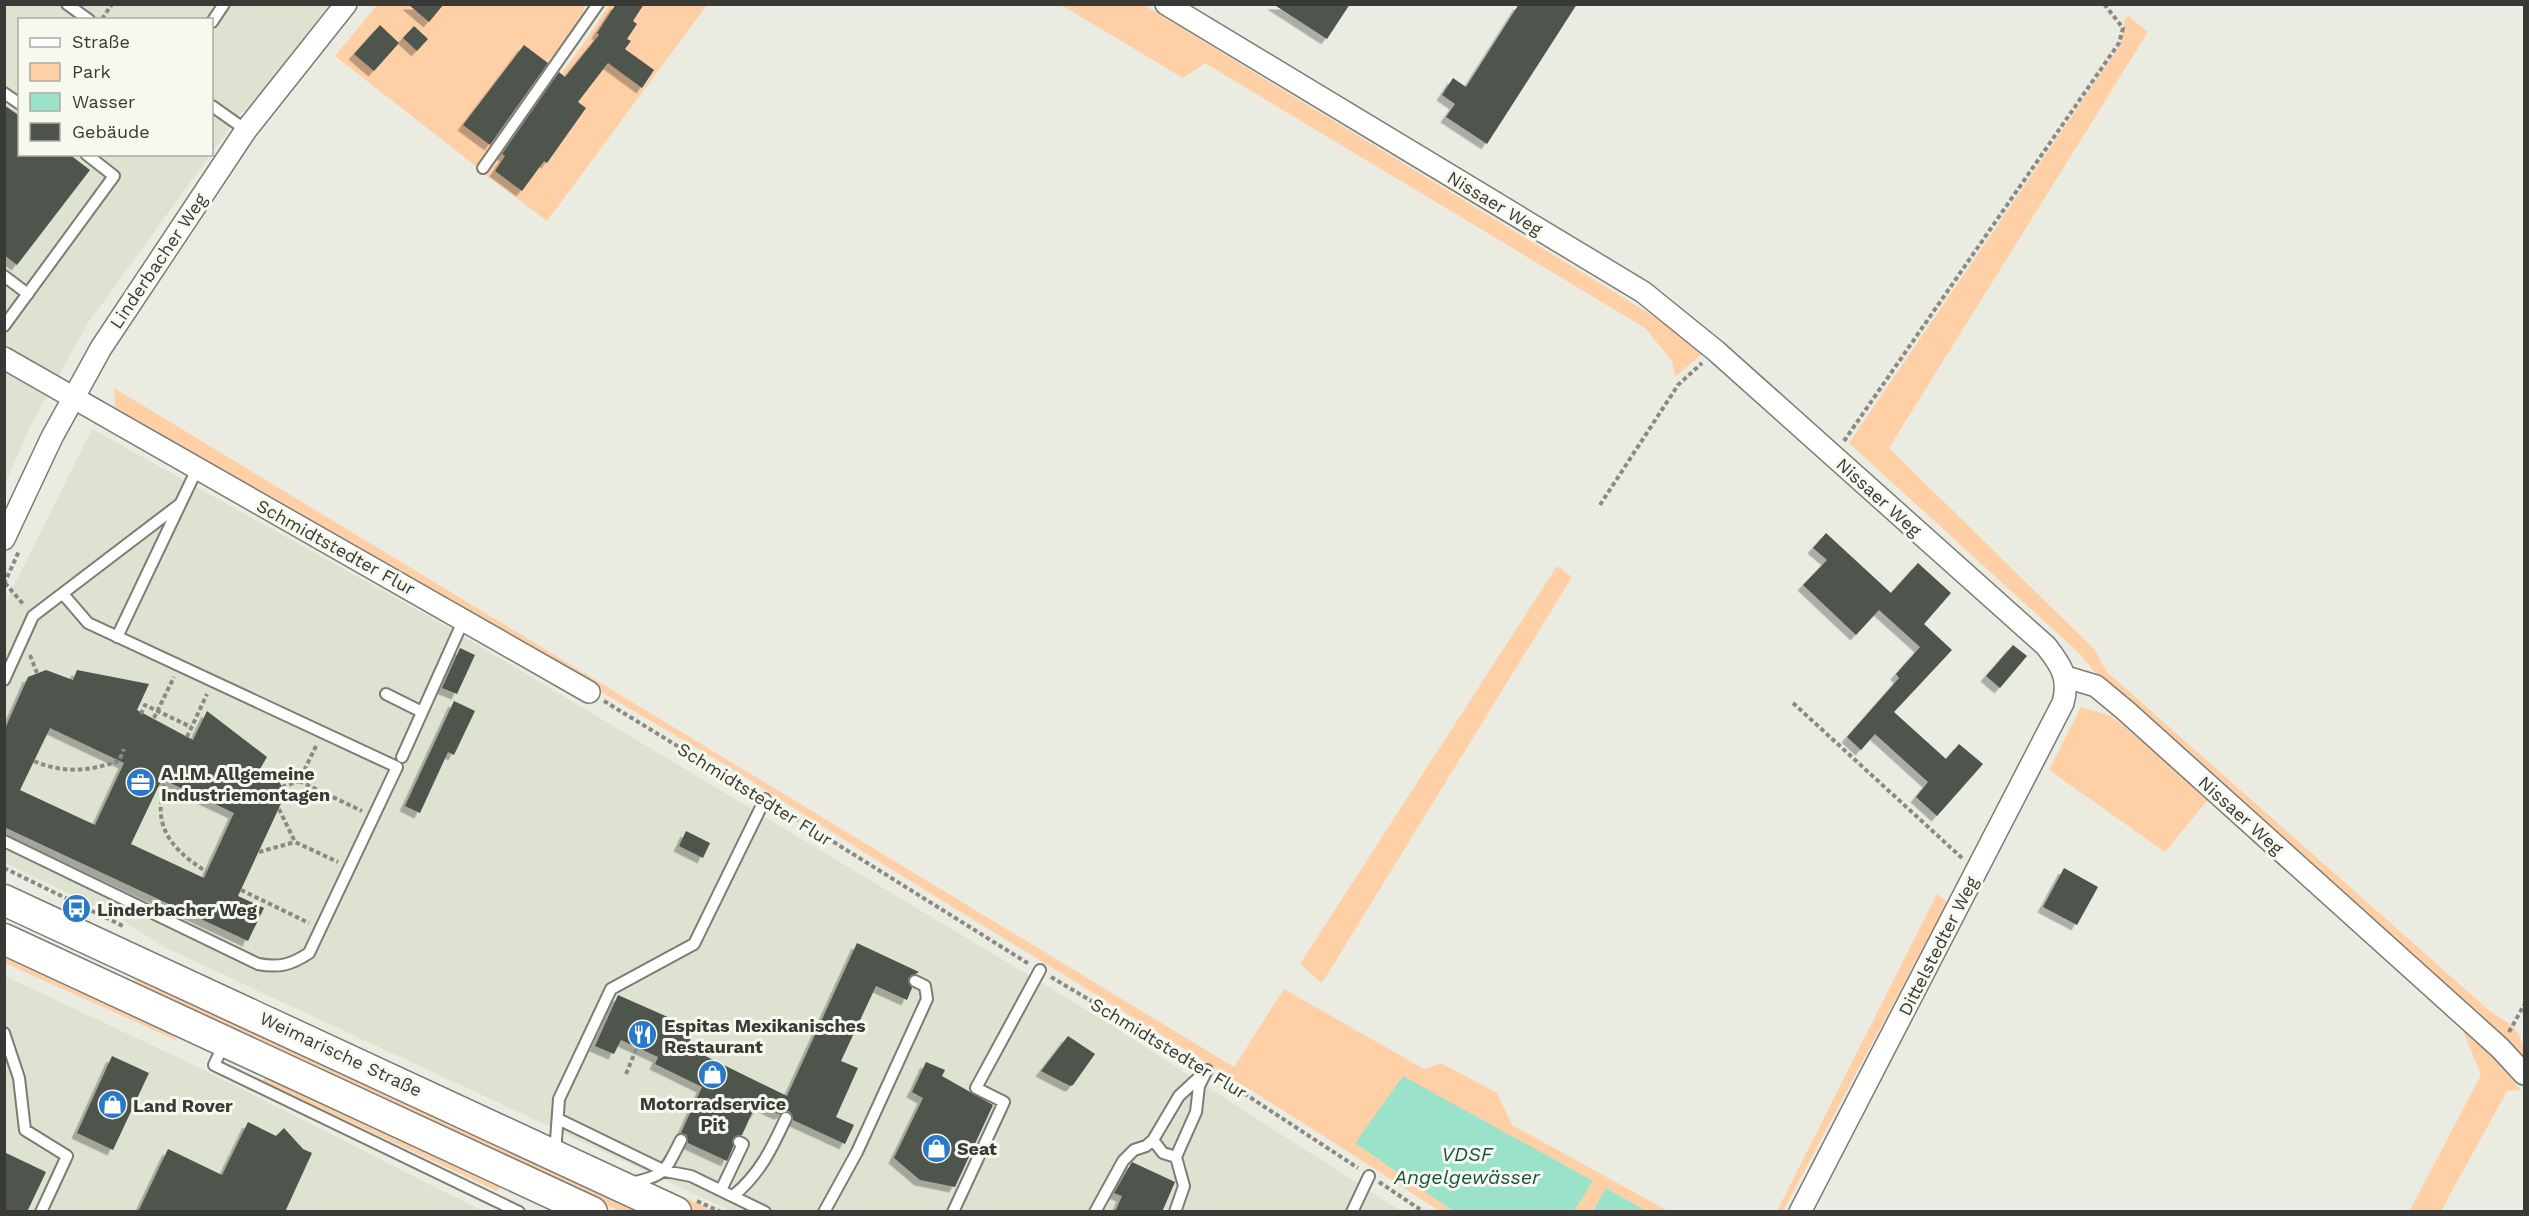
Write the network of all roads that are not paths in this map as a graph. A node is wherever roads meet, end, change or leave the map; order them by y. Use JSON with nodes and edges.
{"nodes":[{"id":1,"x":67,"y":4,"type":"edge"},
{"id":2,"x":224,"y":4,"type":"edge"},
{"id":3,"x":346,"y":4,"type":"edge"},
{"id":4,"x":598,"y":4,"type":"edge"},
{"id":5,"x":1166,"y":4,"type":"edge"},
{"id":6,"x":86,"y":18,"type":"edge"},
{"id":7,"x":213,"y":20,"type":"edge"},
{"id":8,"x":4,"y":93,"type":"edge"},
{"id":9,"x":18,"y":103,"type":"edge"},
{"id":10,"x":213,"y":107,"type":"edge"},
{"id":11,"x":246,"y":130,"type":"junction"},
{"id":12,"x":89,"y":156,"type":"edge"},
{"id":13,"x":483,"y":168,"type":"dead end"},
{"id":14,"x":4,"y":276,"type":"edge"},
{"id":15,"x":28,"y":294,"type":"junction"},
{"id":16,"x":4,"y":326,"type":"edge"},
{"id":17,"x":4,"y":358,"type":"edge"},
{"id":18,"x":72,"y":399,"type":"junction"},
{"id":19,"x":197,"y":469,"type":"junction"},
{"id":20,"x":180,"y":504,"type":"junction"},
{"id":21,"x":4,"y":539,"type":"edge"},
{"id":22,"x":63,"y":594,"type":"junction"},
{"id":23,"x":464,"y":618,"type":"junction"},
{"id":24,"x":117,"y":637,"type":"junction"},
{"id":25,"x":2066,"y":677,"type":"junction"},
{"id":26,"x":4,"y":680,"type":"edge"},
{"id":27,"x":590,"y":692,"type":"road end"},
{"id":28,"x":386,"y":694,"type":"dead end"},
{"id":29,"x":422,"y":711,"type":"junction"},
{"id":30,"x":402,"y":757,"type":"dead end"},
{"id":31,"x":765,"y":799,"type":"road end"},
{"id":32,"x":4,"y":841,"type":"edge"},
{"id":33,"x":4,"y":900,"type":"edge"},
{"id":34,"x":4,"y":939,"type":"edge"},
{"id":35,"x":1040,"y":970,"type":"road end"},
{"id":36,"x":915,"y":981,"type":"dead end"},
{"id":37,"x":4,"y":1033,"type":"edge"},
{"id":38,"x":226,"y":1040,"type":"junction"},
{"id":39,"x":2524,"y":1074,"type":"edge"},
{"id":40,"x":786,"y":1118,"type":"dead end"},
{"id":41,"x":558,"y":1119,"type":"junction"},
{"id":42,"x":681,"y":1140,"type":"dead end"},
{"id":43,"x":1153,"y":1140,"type":"junction"},
{"id":44,"x":739,"y":1142,"type":"dead end"},
{"id":45,"x":555,"y":1154,"type":"junction"},
{"id":46,"x":1176,"y":1157,"type":"junction"},
{"id":47,"x":665,"y":1171,"type":"junction"},
{"id":48,"x":1370,"y":1176,"type":"road end"},
{"id":49,"x":621,"y":1185,"type":"junction"},
{"id":50,"x":721,"y":1190,"type":"junction"},
{"id":51,"x":733,"y":1196,"type":"junction"},
{"id":52,"x":41,"y":1212,"type":"edge"},
{"id":53,"x":519,"y":1212,"type":"edge"},
{"id":54,"x":592,"y":1212,"type":"edge"},
{"id":55,"x":676,"y":1212,"type":"edge"},
{"id":56,"x":765,"y":1212,"type":"edge"},
{"id":57,"x":824,"y":1212,"type":"edge"},
{"id":58,"x":953,"y":1212,"type":"edge"},
{"id":59,"x":1095,"y":1212,"type":"edge"},
{"id":60,"x":1175,"y":1212,"type":"edge"},
{"id":61,"x":1352,"y":1212,"type":"edge"},
{"id":62,"x":1800,"y":1212,"type":"edge"}],
"edges":[{"from":1,"to":6,"type":"lane"},
{"from":2,"to":7,"type":"lane"},
{"from":3,"to":11,"type":"street","name":"Linderbacher Weg"},
{"from":4,"to":13,"type":"lane"},
{"from":5,"to":25,"type":"street","name":"Nissaer Weg"},
{"from":8,"to":9,"type":"lane"},
{"from":10,"to":11,"type":"lane"},
{"from":11,"to":18,"type":"street","name":"Linderbacher Weg"},
{"from":12,"to":15,"type":"lane"},
{"from":14,"to":15,"type":"lane"},
{"from":15,"to":16,"type":"lane"},
{"from":17,"to":18,"type":"street","name":"Schmidtstedter Flur"},
{"from":18,"to":19,"type":"street","name":"Schmidtstedter Flur"},
{"from":18,"to":21,"type":"street","name":"Linderbacher Weg"},
{"from":19,"to":20,"type":"lane"},
{"from":19,"to":23,"type":"street","name":"Schmidtstedter Flur"},
{"from":20,"to":22,"type":"lane"},
{"from":20,"to":24,"type":"lane"},
{"from":22,"to":24,"type":"lane"},
{"from":22,"to":26,"type":"lane"},
{"from":23,"to":27,"type":"street","name":"Schmidtstedter Flur"},
{"from":23,"to":29,"type":"lane"},
{"from":24,"to":32,"type":"lane"},
{"from":25,"to":39,"type":"street","name":"Nissaer Weg"},
{"from":25,"to":62,"type":"street","name":"Dittelstedter Weg"},
{"from":28,"to":29,"type":"lane"},
{"from":29,"to":30,"type":"lane"},
{"from":31,"to":41,"type":"lane"},
{"from":33,"to":45,"type":"main road","name":"Weimarische Straße"},
{"from":34,"to":38,"type":"main road","name":"Weimarische Straße"},
{"from":35,"to":58,"type":"lane"},
{"from":36,"to":57,"type":"lane"},
{"from":37,"to":52,"type":"lane"},
{"from":38,"to":53,"type":"lane"},
{"from":38,"to":54,"type":"main road","name":"Weimarische Straße"},
{"from":40,"to":51,"type":"lane"},
{"from":41,"to":45,"type":"lane"},
{"from":41,"to":47,"type":"lane"},
{"from":42,"to":47,"type":"lane"},
{"from":43,"to":46,"type":"lane"},
{"from":43,"to":46,"type":"lane"},
{"from":43,"to":59,"type":"lane"},
{"from":44,"to":50,"type":"lane"},
{"from":45,"to":49,"type":"main road","name":"Weimarische Straße"},
{"from":46,"to":60,"type":"lane"},
{"from":47,"to":49,"type":"lane"},
{"from":47,"to":50,"type":"lane"},
{"from":48,"to":61,"type":"lane"},
{"from":49,"to":55,"type":"main road","name":"Weimarische Straße"},
{"from":50,"to":51,"type":"lane"},
{"from":51,"to":56,"type":"lane"}]}
